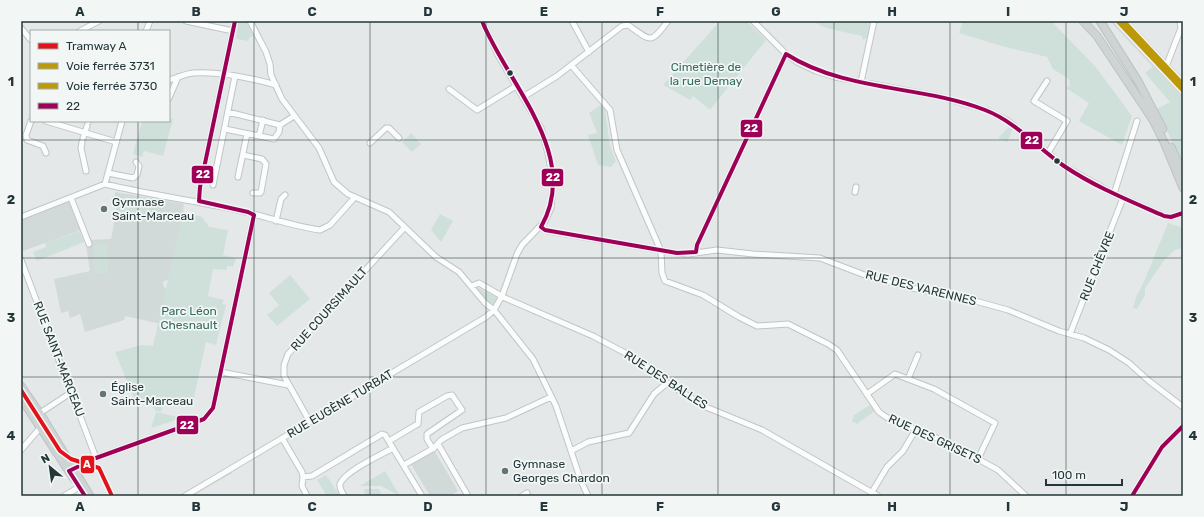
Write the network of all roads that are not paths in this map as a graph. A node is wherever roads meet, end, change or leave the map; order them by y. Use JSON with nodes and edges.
{"nodes":[{"id":1,"x":99,"y":21,"type":"edge"},
{"id":2,"x":186,"y":21,"type":"edge"},
{"id":3,"x":236,"y":21,"type":"edge"},
{"id":4,"x":250,"y":21,"type":"edge"},
{"id":5,"x":482,"y":21,"type":"edge"},
{"id":6,"x":572,"y":21,"type":"edge"},
{"id":7,"x":668,"y":21,"type":"edge"},
{"id":8,"x":753,"y":21,"type":"edge"},
{"id":9,"x":874,"y":21,"type":"edge"},
{"id":10,"x":1078,"y":21,"type":"edge"},
{"id":11,"x":1083,"y":21,"type":"edge"},
{"id":12,"x":1100,"y":21,"type":"edge"},
{"id":13,"x":1180,"y":21,"type":"edge"},
{"id":14,"x":21,"y":28,"type":"edge"},
{"id":15,"x":82,"y":30,"type":"edge"},
{"id":16,"x":233,"y":31,"type":"junction"},
{"id":17,"x":1096,"y":35,"type":"junction"},
{"id":18,"x":30,"y":39,"type":"edge"},
{"id":19,"x":588,"y":52,"type":"junction"},
{"id":20,"x":786,"y":54,"type":"junction"},
{"id":21,"x":1167,"y":64,"type":"dead end"},
{"id":22,"x":571,"y":65,"type":"junction"},
{"id":23,"x":224,"y":75,"type":"junction"},
{"id":24,"x":271,"y":75,"type":"junction"},
{"id":25,"x":235,"y":76,"type":"junction"},
{"id":26,"x":178,"y":77,"type":"junction"},
{"id":27,"x":257,"y":79,"type":"junction"},
{"id":28,"x":170,"y":80,"type":"edge"},
{"id":29,"x":1047,"y":80,"type":"dead end"},
{"id":30,"x":861,"y":82,"type":"junction"},
{"id":31,"x":276,"y":85,"type":"junction"},
{"id":32,"x":516,"y":86,"type":"junction"},
{"id":33,"x":449,"y":89,"type":"dead end"},
{"id":34,"x":170,"y":96,"type":"edge"},
{"id":35,"x":523,"y":97,"type":"junction"},
{"id":36,"x":228,"y":112,"type":"junction"},
{"id":37,"x":294,"y":116,"type":"junction"},
{"id":38,"x":262,"y":120,"type":"junction"},
{"id":39,"x":1137,"y":121,"type":"dead end"},
{"id":40,"x":31,"y":122,"type":"edge"},
{"id":41,"x":48,"y":122,"type":"edge"},
{"id":42,"x":122,"y":122,"type":"edge"},
{"id":43,"x":87,"y":123,"type":"edge"},
{"id":44,"x":280,"y":124,"type":"junction"},
{"id":45,"x":1161,"y":126,"type":"junction"},
{"id":46,"x":225,"y":129,"type":"junction"},
{"id":47,"x":246,"y":134,"type":"junction"},
{"id":48,"x":259,"y":136,"type":"junction"},
{"id":49,"x":83,"y":138,"type":"junction"},
{"id":50,"x":399,"y":138,"type":"dead end"},
{"id":51,"x":116,"y":142,"type":"junction"},
{"id":52,"x":370,"y":143,"type":"dead end"},
{"id":53,"x":46,"y":153,"type":"dead end"},
{"id":54,"x":1048,"y":153,"type":"junction"},
{"id":55,"x":243,"y":155,"type":"junction"},
{"id":56,"x":136,"y":162,"type":"dead end"},
{"id":57,"x":86,"y":171,"type":"dead end"},
{"id":58,"x":108,"y":173,"type":"junction"},
{"id":59,"x":1183,"y":173,"type":"edge"},
{"id":60,"x":238,"y":177,"type":"dead end"},
{"id":61,"x":105,"y":184,"type":"junction"},
{"id":62,"x":213,"y":185,"type":"dead end"},
{"id":63,"x":1183,"y":188,"type":"edge"},
{"id":64,"x":253,"y":192,"type":"dead end"},
{"id":65,"x":1114,"y":194,"type":"junction"},
{"id":66,"x":285,"y":195,"type":"dead end"},
{"id":67,"x":355,"y":197,"type":"junction"},
{"id":68,"x":71,"y":198,"type":"junction"},
{"id":69,"x":1123,"y":198,"type":"junction"},
{"id":70,"x":199,"y":201,"type":"junction"},
{"id":71,"x":1183,"y":213,"type":"edge"},
{"id":72,"x":254,"y":215,"type":"junction"},
{"id":73,"x":21,"y":217,"type":"edge"},
{"id":74,"x":276,"y":221,"type":"junction"},
{"id":75,"x":405,"y":227,"type":"junction"},
{"id":76,"x":541,"y":227,"type":"junction"},
{"id":77,"x":89,"y":244,"type":"dead end"},
{"id":78,"x":661,"y":251,"type":"junction"},
{"id":79,"x":696,"y":252,"type":"junction"},
{"id":80,"x":21,"y":261,"type":"edge"},
{"id":81,"x":472,"y":286,"type":"junction"},
{"id":82,"x":502,"y":296,"type":"junction"},
{"id":83,"x":494,"y":310,"type":"junction"},
{"id":84,"x":1070,"y":334,"type":"junction"},
{"id":85,"x":918,"y":355,"type":"dead end"},
{"id":86,"x":221,"y":372,"type":"junction"},
{"id":87,"x":908,"y":379,"type":"junction"},
{"id":88,"x":667,"y":383,"type":"junction"},
{"id":89,"x":288,"y":385,"type":"junction"},
{"id":90,"x":21,"y":386,"type":"edge"},
{"id":91,"x":72,"y":392,"type":"junction"},
{"id":92,"x":867,"y":394,"type":"junction"},
{"id":93,"x":551,"y":397,"type":"junction"},
{"id":94,"x":21,"y":398,"type":"edge"},
{"id":95,"x":1183,"y":407,"type":"edge"},
{"id":96,"x":40,"y":413,"type":"junction"},
{"id":97,"x":310,"y":422,"type":"junction"},
{"id":98,"x":1183,"y":426,"type":"edge"},
{"id":99,"x":40,"y":428,"type":"junction"},
{"id":100,"x":916,"y":429,"type":"junction"},
{"id":101,"x":282,"y":438,"type":"junction"},
{"id":102,"x":389,"y":441,"type":"junction"},
{"id":103,"x":438,"y":444,"type":"junction"},
{"id":104,"x":393,"y":448,"type":"junction"},
{"id":105,"x":433,"y":449,"type":"junction"},
{"id":106,"x":21,"y":450,"type":"edge"},
{"id":107,"x":571,"y":451,"type":"junction"},
{"id":108,"x":96,"y":458,"type":"junction"},
{"id":109,"x":978,"y":459,"type":"junction"},
{"id":110,"x":404,"y":465,"type":"junction"},
{"id":111,"x":71,"y":469,"type":"junction"},
{"id":112,"x":304,"y":477,"type":"junction"},
{"id":113,"x":79,"y":487,"type":"junction"},
{"id":114,"x":872,"y":492,"type":"junction"},
{"id":115,"x":64,"y":496,"type":"edge"},
{"id":116,"x":85,"y":496,"type":"edge"},
{"id":117,"x":90,"y":496,"type":"edge"},
{"id":118,"x":185,"y":496,"type":"edge"},
{"id":119,"x":307,"y":496,"type":"edge"},
{"id":120,"x":344,"y":496,"type":"edge"},
{"id":121,"x":422,"y":496,"type":"edge"},
{"id":122,"x":467,"y":496,"type":"edge"},
{"id":123,"x":588,"y":496,"type":"edge"},
{"id":124,"x":878,"y":496,"type":"edge"},
{"id":125,"x":1026,"y":496,"type":"edge"},
{"id":126,"x":1132,"y":496,"type":"edge"}],
"edges":[{"from":1,"to":15,"type":"street"},
{"from":2,"to":16,"type":"street"},
{"from":3,"to":16,"type":"street"},
{"from":4,"to":24,"type":"street"},
{"from":5,"to":32,"type":"street"},
{"from":6,"to":19,"type":"street"},
{"from":7,"to":19,"type":"street"},
{"from":8,"to":20,"type":"street"},
{"from":9,"to":30,"type":"street"},
{"from":10,"to":17,"type":"main road"},
{"from":11,"to":17,"type":"main road"},
{"from":12,"to":45,"type":"main road"},
{"from":13,"to":21,"type":"street"},
{"from":14,"to":18,"type":"street"},
{"from":16,"to":23,"type":"street"},
{"from":17,"to":45,"type":"main road"},
{"from":17,"to":63,"type":"main road"},
{"from":19,"to":22,"type":"street"},
{"from":20,"to":30,"type":"street"},
{"from":20,"to":79,"type":"street"},
{"from":22,"to":35,"type":"street"},
{"from":22,"to":78,"type":"street"},
{"from":23,"to":25,"type":"street"},
{"from":23,"to":26,"type":"street"},
{"from":23,"to":70,"type":"street"},
{"from":24,"to":27,"type":"street"},
{"from":24,"to":31,"type":"street"},
{"from":25,"to":27,"type":"street"},
{"from":25,"to":36,"type":"street"},
{"from":26,"to":28,"type":"street"},
{"from":26,"to":34,"type":"street"},
{"from":27,"to":31,"type":"street"},
{"from":29,"to":54,"type":"street"},
{"from":30,"to":54,"type":"street"},
{"from":31,"to":37,"type":"street"},
{"from":32,"to":33,"type":"street"},
{"from":32,"to":35,"type":"street"},
{"from":35,"to":76,"type":"street"},
{"from":36,"to":38,"type":"street"},
{"from":36,"to":46,"type":"street"},
{"from":37,"to":44,"type":"street"},
{"from":37,"to":67,"type":"street"},
{"from":38,"to":44,"type":"street"},
{"from":38,"to":48,"type":"street"},
{"from":39,"to":65,"type":"street"},
{"from":40,"to":53,"type":"street"},
{"from":41,"to":49,"type":"street"},
{"from":42,"to":51,"type":"street"},
{"from":43,"to":49,"type":"street"},
{"from":44,"to":48,"type":"street"},
{"from":45,"to":59,"type":"main road"},
{"from":46,"to":47,"type":"street"},
{"from":46,"to":62,"type":"street"},
{"from":47,"to":48,"type":"street"},
{"from":47,"to":55,"type":"street"},
{"from":49,"to":51,"type":"street"},
{"from":49,"to":57,"type":"street"},
{"from":50,"to":52,"type":"street"},
{"from":51,"to":58,"type":"street"},
{"from":54,"to":65,"type":"street"},
{"from":55,"to":60,"type":"street"},
{"from":55,"to":64,"type":"street"},
{"from":56,"to":58,"type":"street"},
{"from":58,"to":61,"type":"street"},
{"from":61,"to":68,"type":"street"},
{"from":61,"to":70,"type":"street"},
{"from":65,"to":69,"type":"street"},
{"from":66,"to":74,"type":"street"},
{"from":67,"to":74,"type":"street"},
{"from":67,"to":75,"type":"street"},
{"from":68,"to":73,"type":"street"},
{"from":68,"to":77,"type":"street"},
{"from":69,"to":71,"type":"street"},
{"from":69,"to":84,"type":"street","name":"RUE CHÈVRE"},
{"from":70,"to":72,"type":"street"},
{"from":72,"to":74,"type":"street"},
{"from":72,"to":86,"type":"street"},
{"from":75,"to":81,"type":"street"},
{"from":75,"to":89,"type":"street","name":"RUE COURSIMAULT"},
{"from":76,"to":78,"type":"street","name":"RUE DES VARENNES"},
{"from":76,"to":82,"type":"street"},
{"from":78,"to":79,"type":"street","name":"RUE DES VARENNES"},
{"from":78,"to":92,"type":"street","name":"RUE DES GRISETS"},
{"from":79,"to":84,"type":"street","name":"RUE DES VARENNES"},
{"from":80,"to":91,"type":"street","name":"RUE SAINT-MARCEAU"},
{"from":81,"to":82,"type":"street","name":"RUE DES BALLES"},
{"from":81,"to":83,"type":"street"},
{"from":82,"to":83,"type":"street"},
{"from":82,"to":88,"type":"street","name":"RUE DES BALLES"},
{"from":83,"to":93,"type":"street"},
{"from":83,"to":97,"type":"street","name":"RUE EUGÈNE TURBAT"},
{"from":84,"to":95,"type":"street","name":"RUE DES VARENNES"},
{"from":85,"to":87,"type":"street"},
{"from":86,"to":89,"type":"street"},
{"from":86,"to":108,"type":"street"},
{"from":87,"to":92,"type":"street"},
{"from":87,"to":109,"type":"street"},
{"from":88,"to":107,"type":"street"},
{"from":88,"to":114,"type":"street","name":"RUE DES BALLES"},
{"from":89,"to":97,"type":"street","name":"RUE COURSIMAULT"},
{"from":90,"to":96,"type":"main road"},
{"from":91,"to":96,"type":"street"},
{"from":91,"to":108,"type":"street","name":"RUE SAINT-MARCEAU"},
{"from":92,"to":100,"type":"street","name":"RUE DES GRISETS"},
{"from":93,"to":103,"type":"street"},
{"from":93,"to":107,"type":"street"},
{"from":94,"to":99,"type":"main road"},
{"from":96,"to":111,"type":"main road"},
{"from":97,"to":101,"type":"street","name":"RUE EUGÈNE TURBAT"},
{"from":98,"to":126,"type":"street"},
{"from":99,"to":106,"type":"street"},
{"from":99,"to":111,"type":"main road"},
{"from":100,"to":109,"type":"street","name":"RUE DES GRISETS"},
{"from":100,"to":114,"type":"street"},
{"from":101,"to":112,"type":"street"},
{"from":101,"to":118,"type":"street","name":"RUE EUGÈNE TURBAT"},
{"from":102,"to":104,"type":"street"},
{"from":102,"to":105,"type":"street"},
{"from":102,"to":112,"type":"street"},
{"from":103,"to":105,"type":"street"},
{"from":103,"to":122,"type":"street"},
{"from":104,"to":110,"type":"street"},
{"from":104,"to":120,"type":"street"},
{"from":105,"to":110,"type":"street"},
{"from":107,"to":123,"type":"street"},
{"from":108,"to":111,"type":"street"},
{"from":109,"to":125,"type":"street","name":"RUE DES GRISETS"},
{"from":110,"to":121,"type":"street"},
{"from":111,"to":113,"type":"main road"},
{"from":111,"to":117,"type":"main road"},
{"from":112,"to":119,"type":"street"},
{"from":113,"to":115,"type":"street"},
{"from":113,"to":116,"type":"main road"},
{"from":114,"to":124,"type":"street","name":"RUE DES BALLES"}]}
